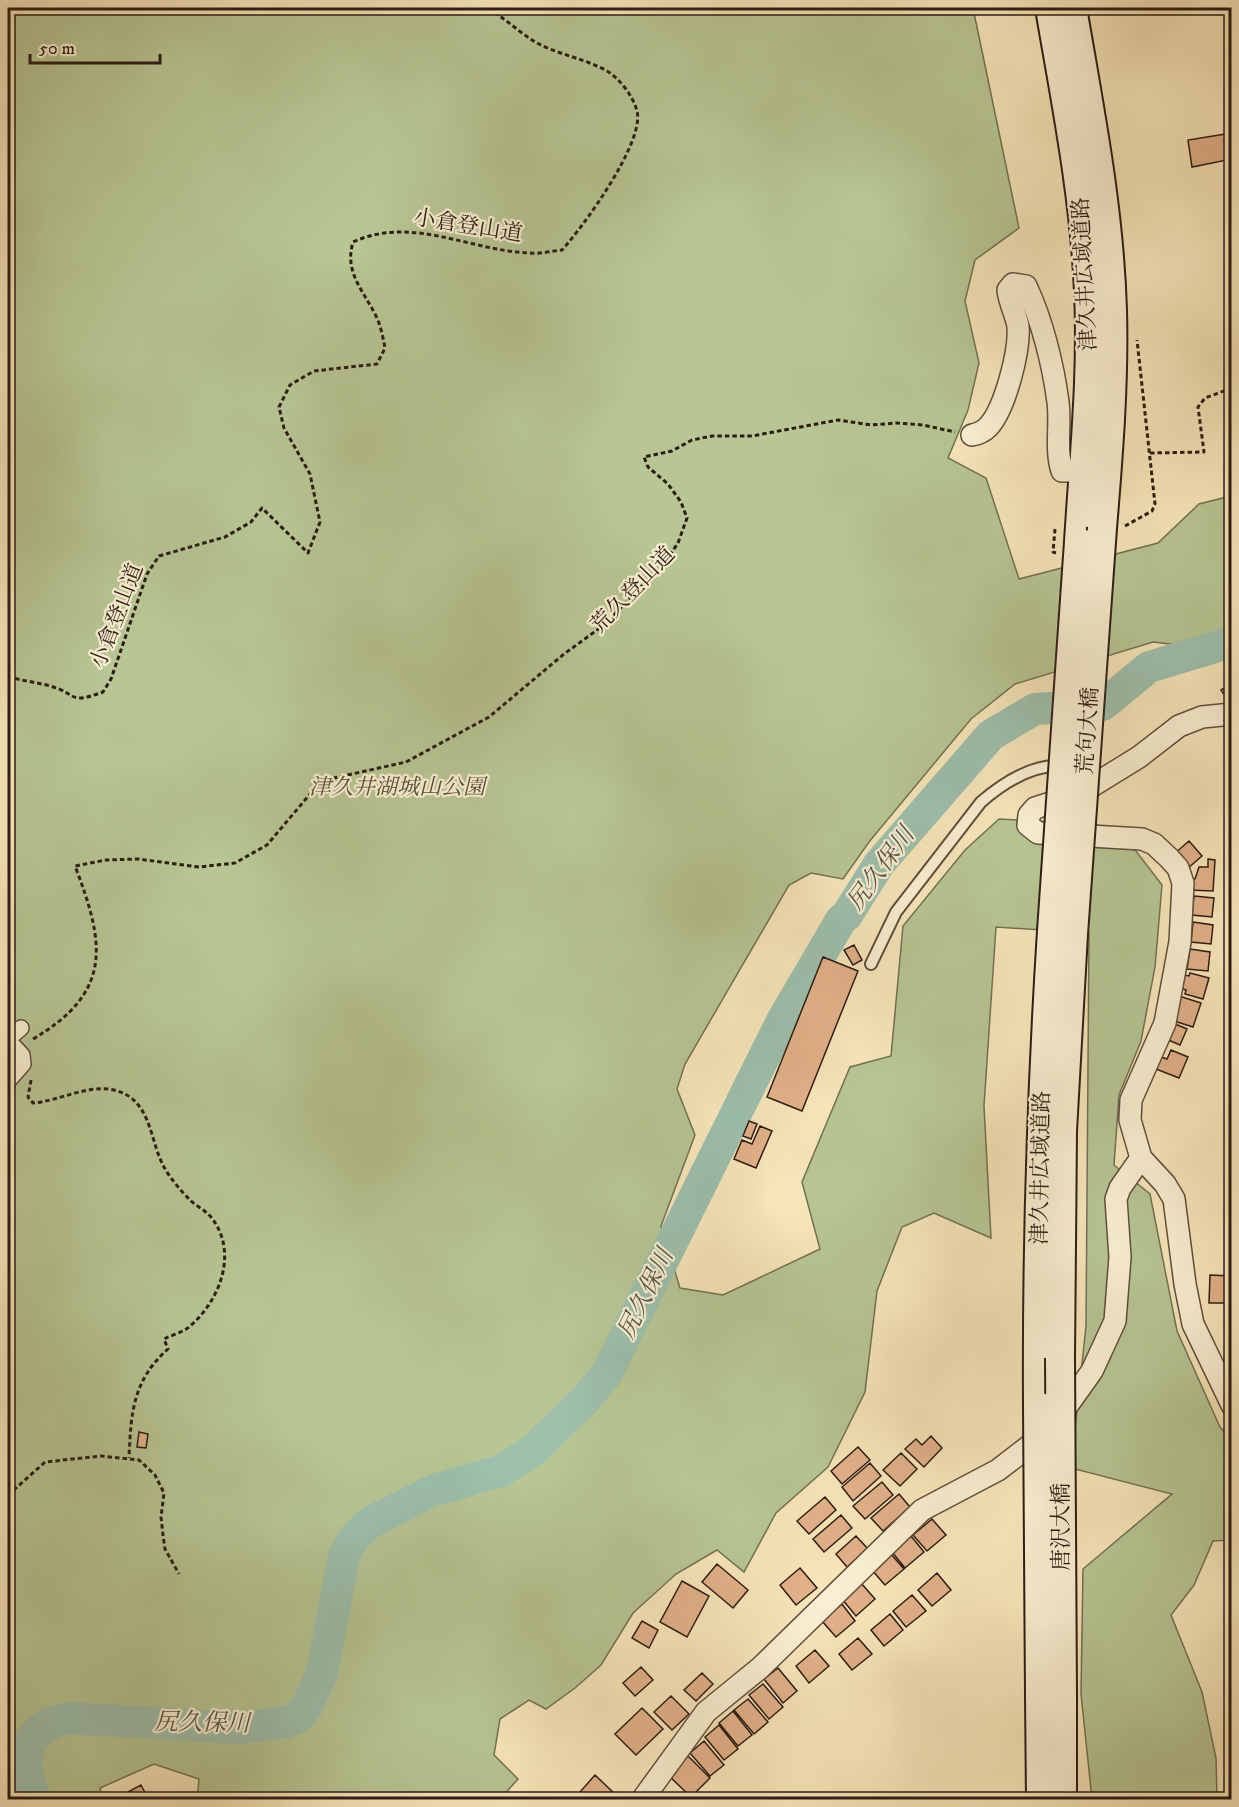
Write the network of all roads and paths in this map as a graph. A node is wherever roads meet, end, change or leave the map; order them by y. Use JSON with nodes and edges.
{"nodes":[{"id":1,"x":486,"y":8,"type":"edge"},
{"id":2,"x":1050,"y":8,"type":"edge"},
{"id":3,"x":1072,"y":8,"type":"edge"},
{"id":4,"x":1136,"y":332,"type":"dead end"},
{"id":5,"x":1232,"y":388,"type":"edge"},
{"id":6,"x":972,"y":435,"type":"joint"},
{"id":7,"x":1150,"y":453,"type":"junction"},
{"id":8,"x":1083,"y":471,"type":"junction"},
{"id":9,"x":1100,"y":533,"type":"junction"},
{"id":10,"x":8,"y":676,"type":"edge"},
{"id":11,"x":1232,"y":714,"type":"edge"},
{"id":12,"x":1106,"y":778,"type":"junction"},
{"id":13,"x":1063,"y":933,"type":"junction"},
{"id":14,"x":871,"y":964,"type":"dead end"},
{"id":15,"x":16,"y":1040,"type":"edge"},
{"id":16,"x":31,"y":1077,"type":"dead end"},
{"id":17,"x":8,"y":1081,"type":"edge"},
{"id":18,"x":1141,"y":1158,"type":"junction"},
{"id":19,"x":1060,"y":1358,"type":"joint"},
{"id":20,"x":1232,"y":1405,"type":"edge"},
{"id":21,"x":1038,"y":1406,"type":"joint"},
{"id":22,"x":129,"y":1458,"type":"junction"},
{"id":23,"x":8,"y":1495,"type":"edge"},
{"id":24,"x":179,"y":1574,"type":"dead end"},
{"id":25,"x":1051,"y":1696,"type":"junction"},
{"id":26,"x":642,"y":1800,"type":"edge"},
{"id":27,"x":1041,"y":1800,"type":"edge"},
{"id":28,"x":1062,"y":1800,"type":"edge"}],
"edges":[{"from":1,"to":10,"type":"path","name":"小倉登山道"},
{"from":2,"to":8,"type":"main road","name":"津久井広域道路"},
{"from":3,"to":9,"type":"main road","name":"津久井広域道路"},
{"from":4,"to":7,"type":"path"},
{"from":5,"to":7,"type":"path"},
{"from":6,"to":8,"type":"street"},
{"from":6,"to":15,"type":"path","name":"荒久登山道"},
{"from":7,"to":9,"type":"path"},
{"from":8,"to":9,"type":"main road","name":"津久井広域道路"},
{"from":9,"to":13,"type":"main road","name":"荒句大橋","bridge":true},
{"from":11,"to":12,"type":"street"},
{"from":12,"to":14,"type":"lane"},
{"from":12,"to":18,"type":"street"},
{"from":13,"to":19,"type":"main road","name":"津久井広域道路"},
{"from":13,"to":21,"type":"main road","name":"津久井広域道路"},
{"from":15,"to":17,"type":"street"},
{"from":16,"to":22,"type":"path"},
{"from":18,"to":20,"type":"street"},
{"from":18,"to":26,"type":"street"},
{"from":19,"to":25,"type":"main road","name":"唐沢大橋","bridge":true},
{"from":21,"to":25,"type":"main road","name":"唐沢大橋","bridge":true},
{"from":22,"to":23,"type":"path"},
{"from":22,"to":24,"type":"path"},
{"from":25,"to":27,"type":"main road"},
{"from":25,"to":28,"type":"main road"}]}
